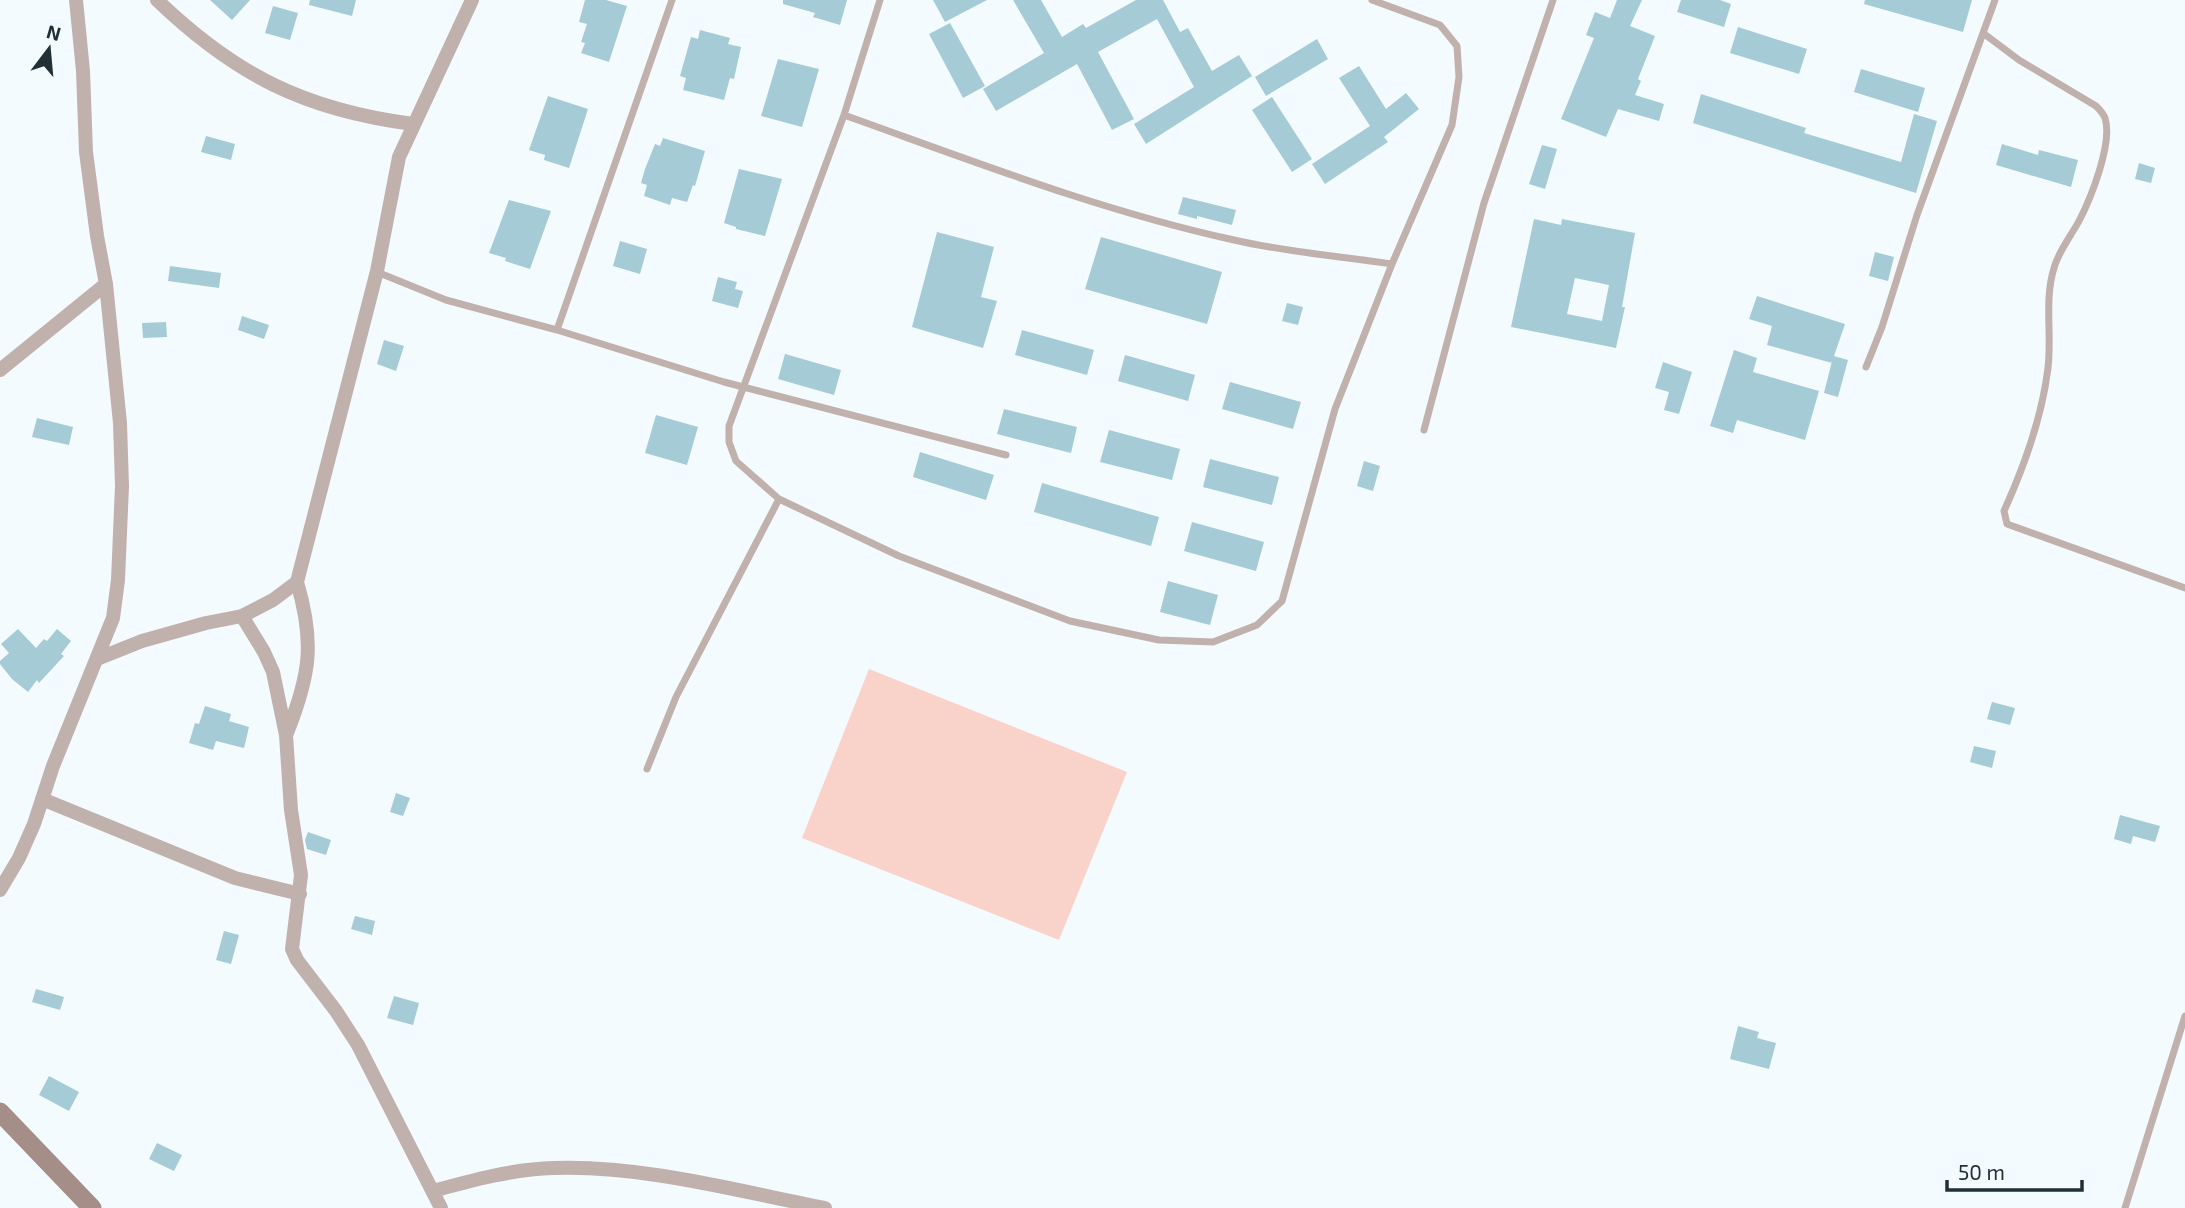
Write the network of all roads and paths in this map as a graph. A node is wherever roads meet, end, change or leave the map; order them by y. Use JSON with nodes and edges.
{"nodes":[{"id":1,"x":76,"y":0,"type":"edge"},
{"id":2,"x":157,"y":0,"type":"edge"},
{"id":3,"x":472,"y":0,"type":"edge"},
{"id":4,"x":672,"y":0,"type":"edge"},
{"id":5,"x":880,"y":0,"type":"edge"},
{"id":6,"x":1372,"y":0,"type":"edge"},
{"id":7,"x":1553,"y":0,"type":"edge"},
{"id":8,"x":1995,"y":0,"type":"edge"},
{"id":9,"x":1983,"y":33,"type":"junction"},
{"id":10,"x":844,"y":115,"type":"junction"},
{"id":11,"x":413,"y":124,"type":"junction"},
{"id":12,"x":1392,"y":264,"type":"junction"},
{"id":13,"x":377,"y":271,"type":"junction"},
{"id":14,"x":106,"y":284,"type":"junction"},
{"id":15,"x":557,"y":330,"type":"junction"},
{"id":16,"x":1866,"y":367,"type":"dead end"},
{"id":17,"x":0,"y":370,"type":"edge"},
{"id":18,"x":742,"y":387,"type":"junction"},
{"id":19,"x":1424,"y":430,"type":"dead end"},
{"id":20,"x":1006,"y":455,"type":"dead end"},
{"id":21,"x":779,"y":499,"type":"junction"},
{"id":22,"x":297,"y":582,"type":"junction"},
{"id":23,"x":2185,"y":588,"type":"edge"},
{"id":24,"x":242,"y":615,"type":"junction"},
{"id":25,"x":97,"y":659,"type":"junction"},
{"id":26,"x":286,"y":735,"type":"junction"},
{"id":27,"x":647,"y":769,"type":"dead end"},
{"id":28,"x":42,"y":799,"type":"junction"},
{"id":29,"x":0,"y":890,"type":"edge"},
{"id":30,"x":300,"y":894,"type":"junction"},
{"id":31,"x":2185,"y":1016,"type":"edge"},
{"id":32,"x":1,"y":1115,"type":"edge"},
{"id":33,"x":433,"y":1191,"type":"junction"},
{"id":34,"x":92,"y":1208,"type":"edge"},
{"id":35,"x":441,"y":1208,"type":"edge"},
{"id":36,"x":825,"y":1208,"type":"edge"},
{"id":37,"x":2124,"y":1208,"type":"edge"}],
"edges":[{"from":1,"to":14,"type":"street"},
{"from":2,"to":11,"type":"street"},
{"from":3,"to":11,"type":"street"},
{"from":4,"to":15,"type":"lane"},
{"from":5,"to":10,"type":"lane"},
{"from":6,"to":12,"type":"lane"},
{"from":7,"to":19,"type":"lane"},
{"from":8,"to":9,"type":"lane"},
{"from":9,"to":16,"type":"lane"},
{"from":9,"to":23,"type":"lane"},
{"from":10,"to":12,"type":"lane"},
{"from":10,"to":18,"type":"lane"},
{"from":11,"to":13,"type":"street"},
{"from":12,"to":21,"type":"lane"},
{"from":13,"to":15,"type":"lane"},
{"from":13,"to":22,"type":"street"},
{"from":14,"to":17,"type":"street"},
{"from":14,"to":25,"type":"street"},
{"from":15,"to":18,"type":"lane"},
{"from":18,"to":20,"type":"lane"},
{"from":18,"to":21,"type":"lane"},
{"from":21,"to":27,"type":"lane"},
{"from":22,"to":24,"type":"street"},
{"from":22,"to":26,"type":"street"},
{"from":24,"to":25,"type":"street"},
{"from":24,"to":26,"type":"street"},
{"from":25,"to":28,"type":"street"},
{"from":26,"to":30,"type":"street"},
{"from":28,"to":29,"type":"street"},
{"from":28,"to":30,"type":"street"},
{"from":30,"to":33,"type":"street"},
{"from":31,"to":37,"type":"lane"},
{"from":32,"to":34,"type":"main road"},
{"from":33,"to":35,"type":"street"},
{"from":33,"to":36,"type":"street"}]}
